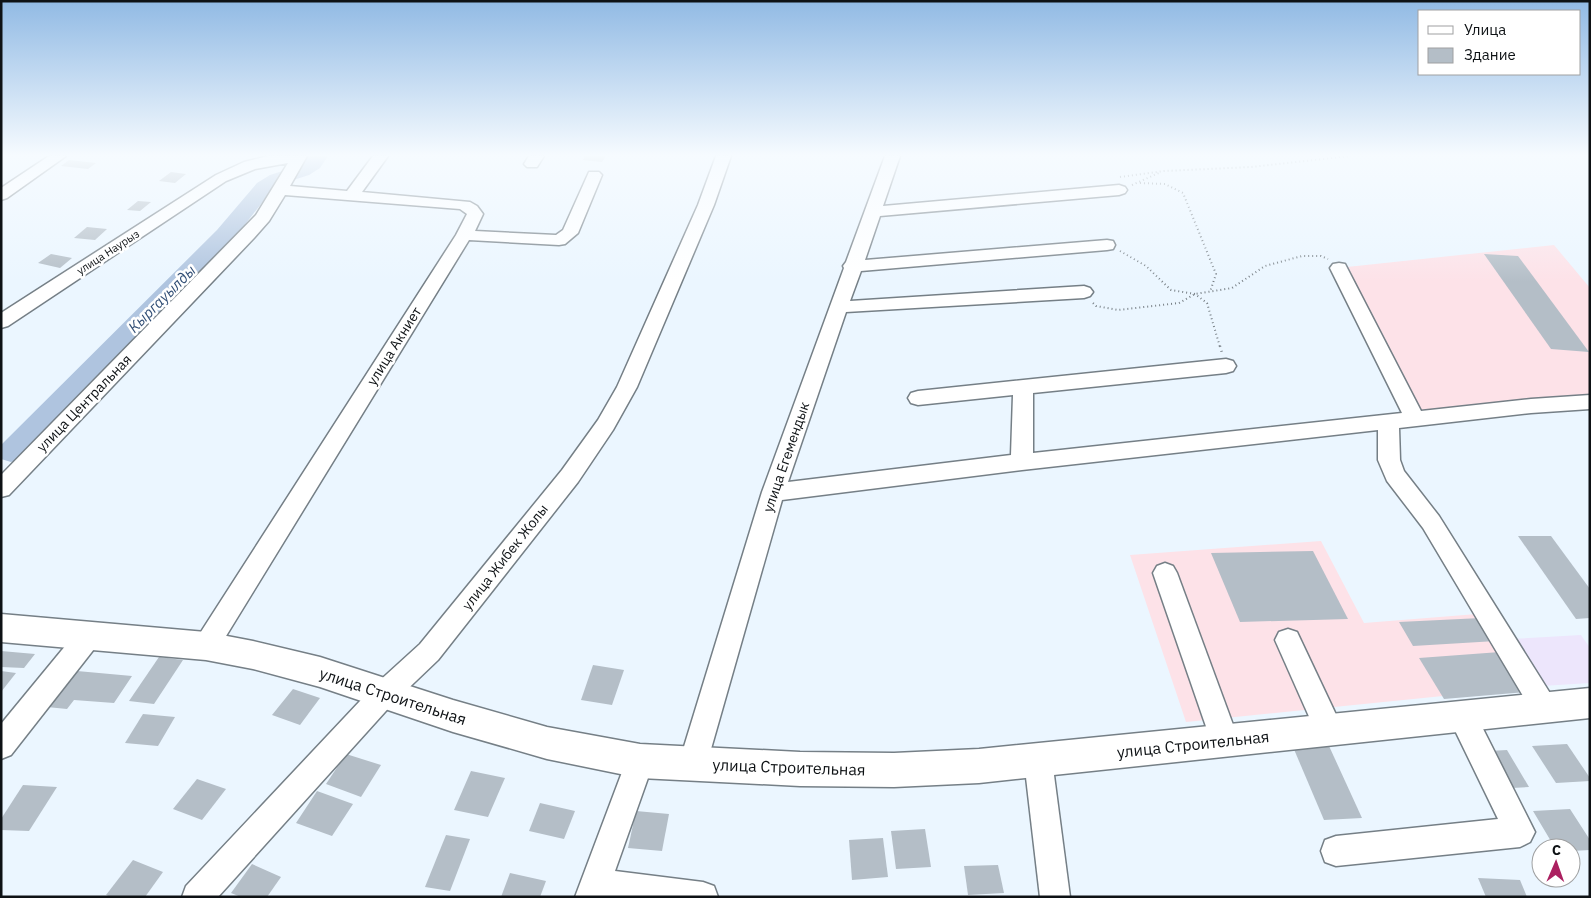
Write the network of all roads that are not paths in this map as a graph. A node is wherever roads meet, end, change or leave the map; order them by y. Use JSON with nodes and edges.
{"nodes":[{"id":1,"x":191,"y":198,"type":"edge"},
{"id":2,"x":275,"y":198,"type":"edge"},
{"id":3,"x":385,"y":198,"type":"edge"},
{"id":4,"x":585,"y":198,"type":"edge"},
{"id":5,"x":709,"y":198,"type":"edge"},
{"id":6,"x":878,"y":198,"type":"edge"},
{"id":7,"x":996,"y":198,"type":"edge"},
{"id":8,"x":873,"y":212,"type":"junction"},
{"id":9,"x":464,"y":235,"type":"junction"},
{"id":10,"x":1107,"y":245,"type":"road end"},
{"id":11,"x":852,"y":266,"type":"junction"},
{"id":12,"x":1339,"y":268,"type":"road end"},
{"id":13,"x":1084,"y":292,"type":"road end"},
{"id":14,"x":840,"y":306,"type":"junction"},
{"id":15,"x":1,"y":322,"type":"edge"},
{"id":16,"x":1226,"y":366,"type":"road end"},
{"id":17,"x":1023,"y":387,"type":"junction"},
{"id":18,"x":918,"y":398,"type":"dead end"},
{"id":19,"x":1590,"y":402,"type":"edge"},
{"id":20,"x":1415,"y":419,"type":"junction"},
{"id":21,"x":1388,"y":422,"type":"junction"},
{"id":22,"x":1022,"y":462,"type":"junction"},
{"id":23,"x":1,"y":490,"type":"edge"},
{"id":24,"x":773,"y":492,"type":"junction"},
{"id":25,"x":1165,"y":572,"type":"dead end"},
{"id":26,"x":1,"y":628,"type":"edge"},
{"id":27,"x":89,"y":636,"type":"junction"},
{"id":28,"x":1288,"y":640,"type":"dead end"},
{"id":29,"x":206,"y":646,"type":"junction"},
{"id":30,"x":385,"y":693,"type":"junction"},
{"id":31,"x":1590,"y":703,"type":"edge"},
{"id":32,"x":1544,"y":707,"type":"junction"},
{"id":33,"x":1462,"y":716,"type":"junction"},
{"id":34,"x":1329,"y":730,"type":"junction"},
{"id":35,"x":1225,"y":741,"type":"junction"},
{"id":36,"x":1,"y":746,"type":"edge"},
{"id":37,"x":1038,"y":760,"type":"junction"},
{"id":38,"x":640,"y":761,"type":"junction"},
{"id":39,"x":693,"y":763,"type":"junction"},
{"id":40,"x":1336,"y":851,"type":"dead end"},
{"id":41,"x":593,"y":890,"type":"edge"},
{"id":42,"x":197,"y":897,"type":"edge"},
{"id":43,"x":703,"y":897,"type":"edge"},
{"id":44,"x":1055,"y":897,"type":"edge"}],
"edges":[{"from":1,"to":15,"type":"street","name":"улица Наурыз"},
{"from":2,"to":23,"type":"street","name":"улица Центральная"},
{"from":3,"to":9,"type":"street","name":"улица Акниет"},
{"from":4,"to":9,"type":"street"},
{"from":5,"to":30,"type":"street","name":"улица Жибек Жолы"},
{"from":6,"to":8,"type":"street","name":"улица Егемендык"},
{"from":7,"to":8,"type":"street"},
{"from":8,"to":11,"type":"street","name":"улица Егемендык"},
{"from":9,"to":29,"type":"street","name":"улица Акниет"},
{"from":10,"to":11,"type":"street"},
{"from":11,"to":14,"type":"street","name":"улица Егемендык"},
{"from":12,"to":20,"type":"street"},
{"from":13,"to":14,"type":"street"},
{"from":14,"to":24,"type":"street","name":"улица Егемендык"},
{"from":16,"to":17,"type":"street"},
{"from":17,"to":18,"type":"street"},
{"from":17,"to":22,"type":"street"},
{"from":19,"to":20,"type":"street"},
{"from":20,"to":21,"type":"street"},
{"from":21,"to":22,"type":"street"},
{"from":21,"to":32,"type":"street"},
{"from":22,"to":24,"type":"street"},
{"from":24,"to":39,"type":"street","name":"улица Егемендык"},
{"from":25,"to":35,"type":"street"},
{"from":26,"to":27,"type":"main road","name":"улица Строительная"},
{"from":27,"to":29,"type":"main road","name":"улица Строительная"},
{"from":27,"to":36,"type":"street"},
{"from":28,"to":34,"type":"street"},
{"from":29,"to":30,"type":"main road","name":"улица Строительная"},
{"from":30,"to":38,"type":"main road","name":"улица Строительная"},
{"from":30,"to":42,"type":"street","name":"улица Жибек Жолы"},
{"from":31,"to":32,"type":"main road","name":"улица Строительная"},
{"from":32,"to":33,"type":"main road","name":"улица Строительная"},
{"from":33,"to":34,"type":"main road","name":"улица Строительная"},
{"from":33,"to":40,"type":"street"},
{"from":34,"to":35,"type":"main road","name":"улица Строительная"},
{"from":35,"to":37,"type":"main road","name":"улица Строительная"},
{"from":37,"to":39,"type":"main road","name":"улица Строительная"},
{"from":37,"to":44,"type":"street"},
{"from":38,"to":39,"type":"main road","name":"улица Строительная"},
{"from":38,"to":41,"type":"street"},
{"from":41,"to":43,"type":"street"}]}
